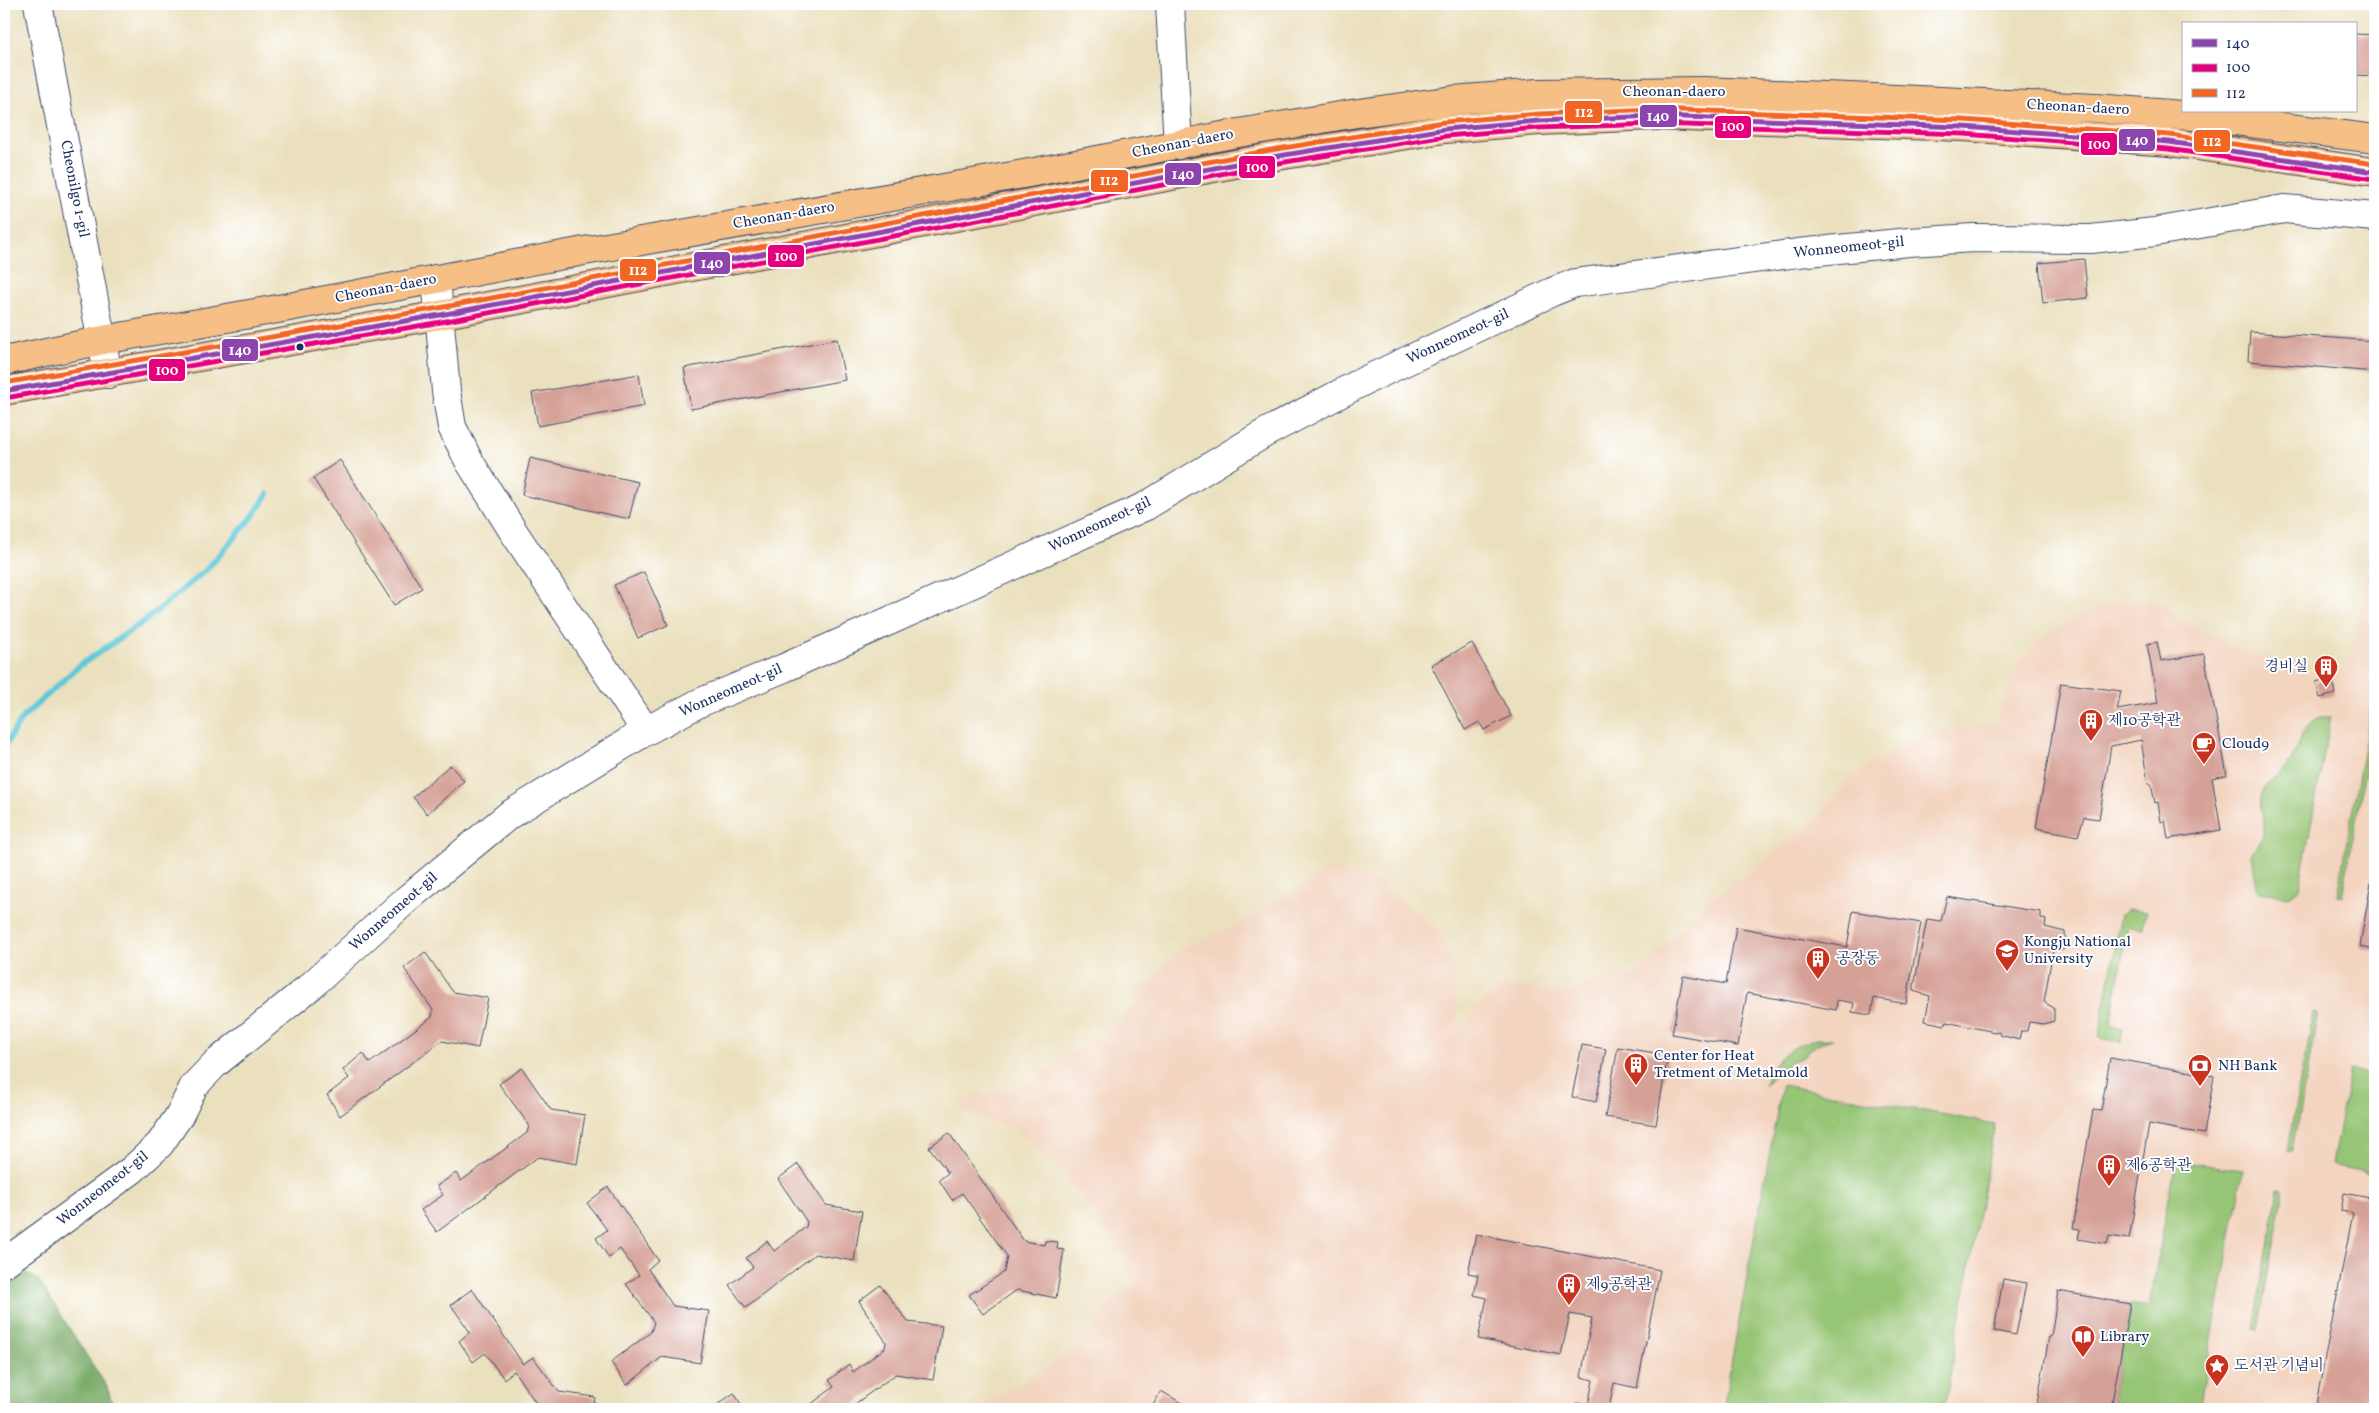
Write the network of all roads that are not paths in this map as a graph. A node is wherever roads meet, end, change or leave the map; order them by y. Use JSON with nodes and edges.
{"nodes":[{"id":1,"x":38,"y":4,"type":"edge"},
{"id":2,"x":1170,"y":4,"type":"edge"},
{"id":3,"x":2375,"y":139,"type":"edge"},
{"id":4,"x":1178,"y":145,"type":"junction"},
{"id":5,"x":2375,"y":172,"type":"edge"},
{"id":6,"x":2375,"y":217,"type":"edge"},
{"id":7,"x":436,"y":279,"type":"junction"},
{"id":8,"x":440,"y":315,"type":"junction"},
{"id":9,"x":103,"y":340,"type":"junction"},
{"id":10,"x":4,"y":361,"type":"edge"},
{"id":11,"x":108,"y":374,"type":"junction"},
{"id":12,"x":4,"y":391,"type":"edge"},
{"id":13,"x":646,"y":731,"type":"junction"},
{"id":14,"x":4,"y":1263,"type":"edge"}],
"edges":[{"from":1,"to":9,"type":"street","name":"Cheonilgo 1-gil"},
{"from":2,"to":4,"type":"street"},
{"from":3,"to":4,"type":"main road","name":"Cheonan-daero"},
{"from":4,"to":7,"type":"main road","name":"Cheonan-daero"},
{"from":5,"to":8,"type":"main road","name":"Cheonan-daero"},
{"from":6,"to":13,"type":"street","name":"Wonneomeot-gil"},
{"from":7,"to":8,"type":"street"},
{"from":7,"to":9,"type":"main road","name":"Cheonan-daero"},
{"from":8,"to":11,"type":"main road","name":"Cheonan-daero"},
{"from":8,"to":13,"type":"street"},
{"from":9,"to":10,"type":"main road","name":"Cheonan-daero"},
{"from":9,"to":11,"type":"street","name":"Cheonilgo 1-gil"},
{"from":11,"to":12,"type":"main road","name":"Cheonan-daero"},
{"from":13,"to":14,"type":"street","name":"Wonneomeot-gil"}]}
